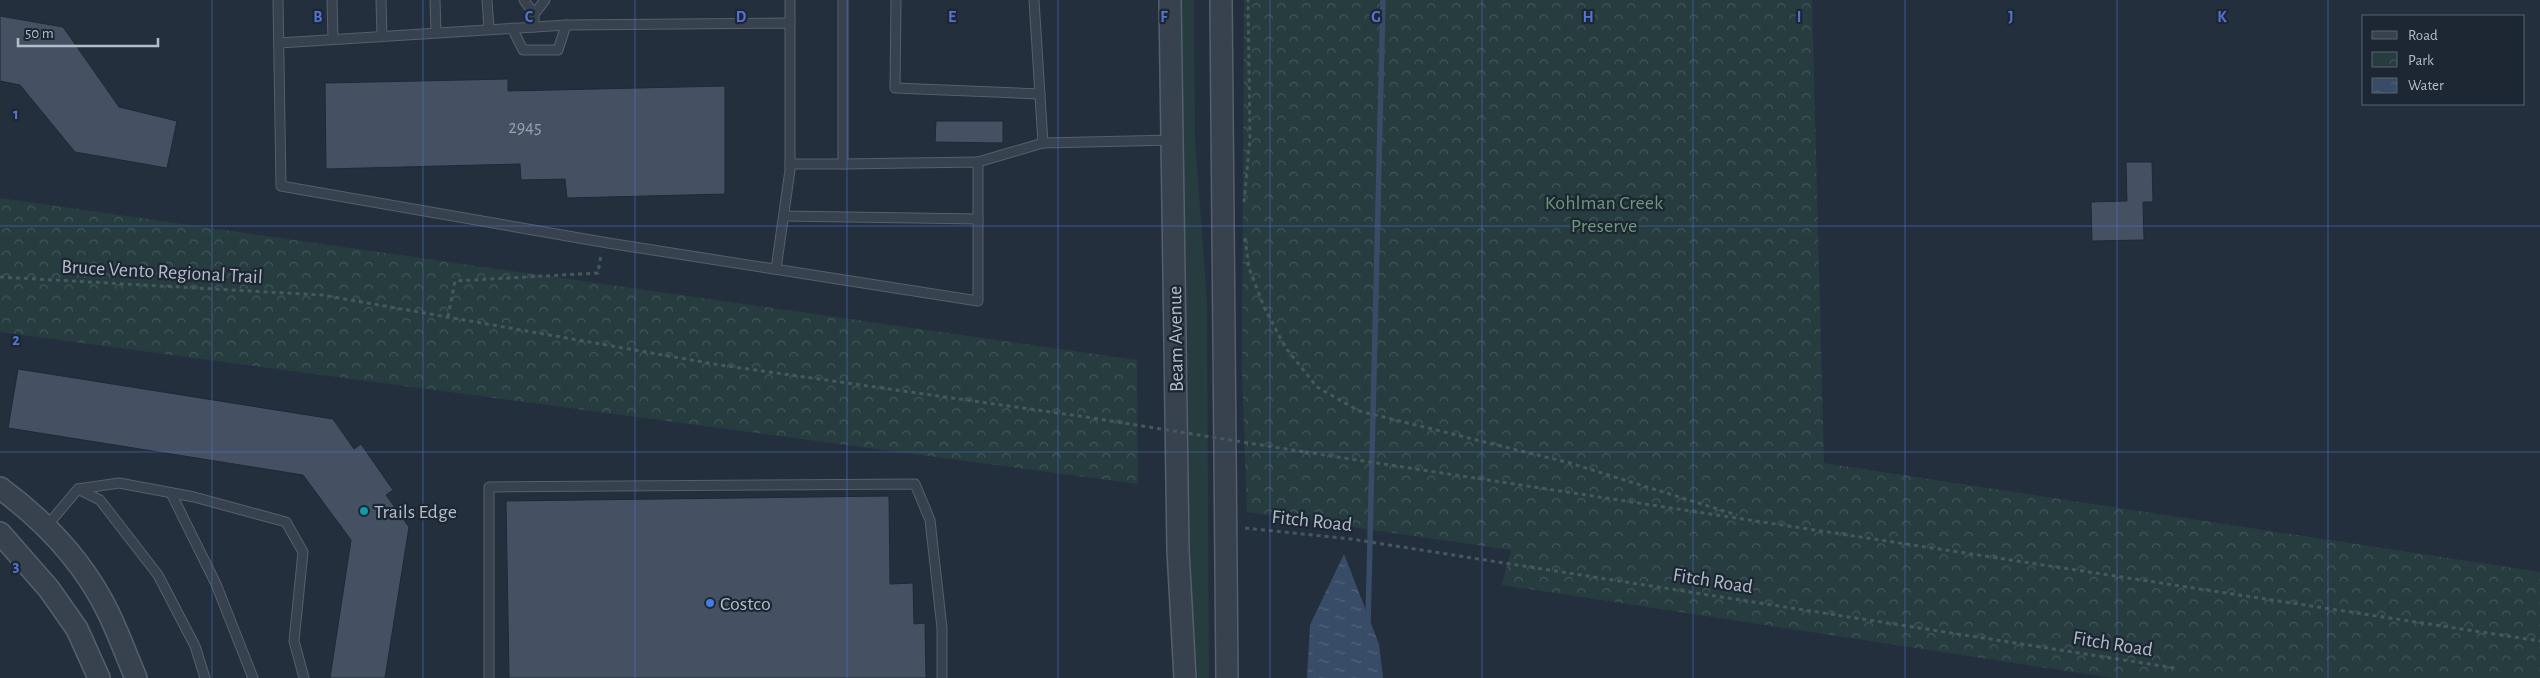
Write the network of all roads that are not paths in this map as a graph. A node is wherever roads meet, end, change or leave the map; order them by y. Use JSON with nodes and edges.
{"nodes":[{"id":1,"x":278,"y":0,"type":"edge"},
{"id":2,"x":332,"y":0,"type":"edge"},
{"id":3,"x":381,"y":0,"type":"edge"},
{"id":4,"x":435,"y":0,"type":"edge"},
{"id":5,"x":487,"y":0,"type":"edge"},
{"id":6,"x":524,"y":0,"type":"edge"},
{"id":7,"x":545,"y":0,"type":"edge"},
{"id":8,"x":790,"y":0,"type":"edge"},
{"id":9,"x":843,"y":0,"type":"edge"},
{"id":10,"x":896,"y":0,"type":"edge"},
{"id":11,"x":1034,"y":0,"type":"edge"},
{"id":12,"x":1170,"y":0,"type":"edge"},
{"id":13,"x":1221,"y":0,"type":"edge"},
{"id":14,"x":1236,"y":0,"type":"edge"},
{"id":15,"x":534,"y":14,"type":"junction"},
{"id":16,"x":790,"y":22,"type":"junction"},
{"id":17,"x":566,"y":25,"type":"junction"},
{"id":18,"x":534,"y":27,"type":"junction"},
{"id":19,"x":512,"y":28,"type":"junction"},
{"id":20,"x":489,"y":29,"type":"junction"},
{"id":21,"x":436,"y":32,"type":"junction"},
{"id":22,"x":382,"y":36,"type":"junction"},
{"id":23,"x":333,"y":39,"type":"junction"},
{"id":24,"x":279,"y":43,"type":"junction"},
{"id":25,"x":1040,"y":94,"type":"junction"},
{"id":26,"x":1222,"y":94,"type":"junction"},
{"id":27,"x":1173,"y":140,"type":"junction"},
{"id":28,"x":1043,"y":143,"type":"junction"},
{"id":29,"x":978,"y":162,"type":"junction"},
{"id":30,"x":790,"y":164,"type":"junction"},
{"id":31,"x":843,"y":164,"type":"junction"},
{"id":32,"x":784,"y":216,"type":"junction"},
{"id":33,"x":978,"y":219,"type":"junction"},
{"id":34,"x":776,"y":269,"type":"junction"},
{"id":35,"x":0,"y":488,"type":"edge"},
{"id":36,"x":78,"y":489,"type":"junction"},
{"id":37,"x":171,"y":493,"type":"junction"},
{"id":38,"x":46,"y":528,"type":"junction"},
{"id":39,"x":0,"y":533,"type":"edge"},
{"id":40,"x":99,"y":678,"type":"edge"},
{"id":41,"x":136,"y":678,"type":"edge"},
{"id":42,"x":205,"y":678,"type":"edge"},
{"id":43,"x":254,"y":678,"type":"edge"},
{"id":44,"x":304,"y":678,"type":"edge"},
{"id":45,"x":489,"y":678,"type":"edge"},
{"id":46,"x":942,"y":678,"type":"edge"},
{"id":47,"x":1185,"y":678,"type":"edge"},
{"id":48,"x":1227,"y":678,"type":"edge"}],
"edges":[{"from":1,"to":24,"type":"lane"},
{"from":2,"to":23,"type":"lane"},
{"from":3,"to":22,"type":"lane"},
{"from":4,"to":21,"type":"lane"},
{"from":5,"to":20,"type":"lane"},
{"from":6,"to":15,"type":"lane"},
{"from":7,"to":15,"type":"lane"},
{"from":8,"to":16,"type":"lane"},
{"from":9,"to":31,"type":"lane"},
{"from":10,"to":25,"type":"lane"},
{"from":11,"to":25,"type":"lane"},
{"from":12,"to":27,"type":"street","name":"Beam Avenue"},
{"from":13,"to":26,"type":"street"},
{"from":14,"to":26,"type":"street"},
{"from":15,"to":18,"type":"lane"},
{"from":16,"to":17,"type":"lane"},
{"from":16,"to":30,"type":"lane"},
{"from":17,"to":18,"type":"lane"},
{"from":17,"to":19,"type":"lane"},
{"from":18,"to":19,"type":"lane"},
{"from":19,"to":20,"type":"lane"},
{"from":20,"to":21,"type":"lane"},
{"from":21,"to":22,"type":"lane"},
{"from":22,"to":23,"type":"lane"},
{"from":23,"to":24,"type":"lane"},
{"from":24,"to":34,"type":"lane"},
{"from":25,"to":28,"type":"lane"},
{"from":26,"to":48,"type":"street"},
{"from":27,"to":28,"type":"lane"},
{"from":27,"to":47,"type":"street","name":"Beam Avenue"},
{"from":28,"to":29,"type":"lane"},
{"from":29,"to":31,"type":"lane"},
{"from":29,"to":33,"type":"lane"},
{"from":30,"to":31,"type":"lane"},
{"from":30,"to":32,"type":"lane"},
{"from":32,"to":33,"type":"lane"},
{"from":32,"to":34,"type":"lane"},
{"from":33,"to":34,"type":"lane"},
{"from":35,"to":38,"type":"street"},
{"from":36,"to":37,"type":"lane"},
{"from":36,"to":38,"type":"lane"},
{"from":36,"to":42,"type":"lane"},
{"from":37,"to":43,"type":"lane"},
{"from":37,"to":44,"type":"lane"},
{"from":38,"to":41,"type":"street"},
{"from":39,"to":40,"type":"street"},
{"from":45,"to":46,"type":"lane"}]}
